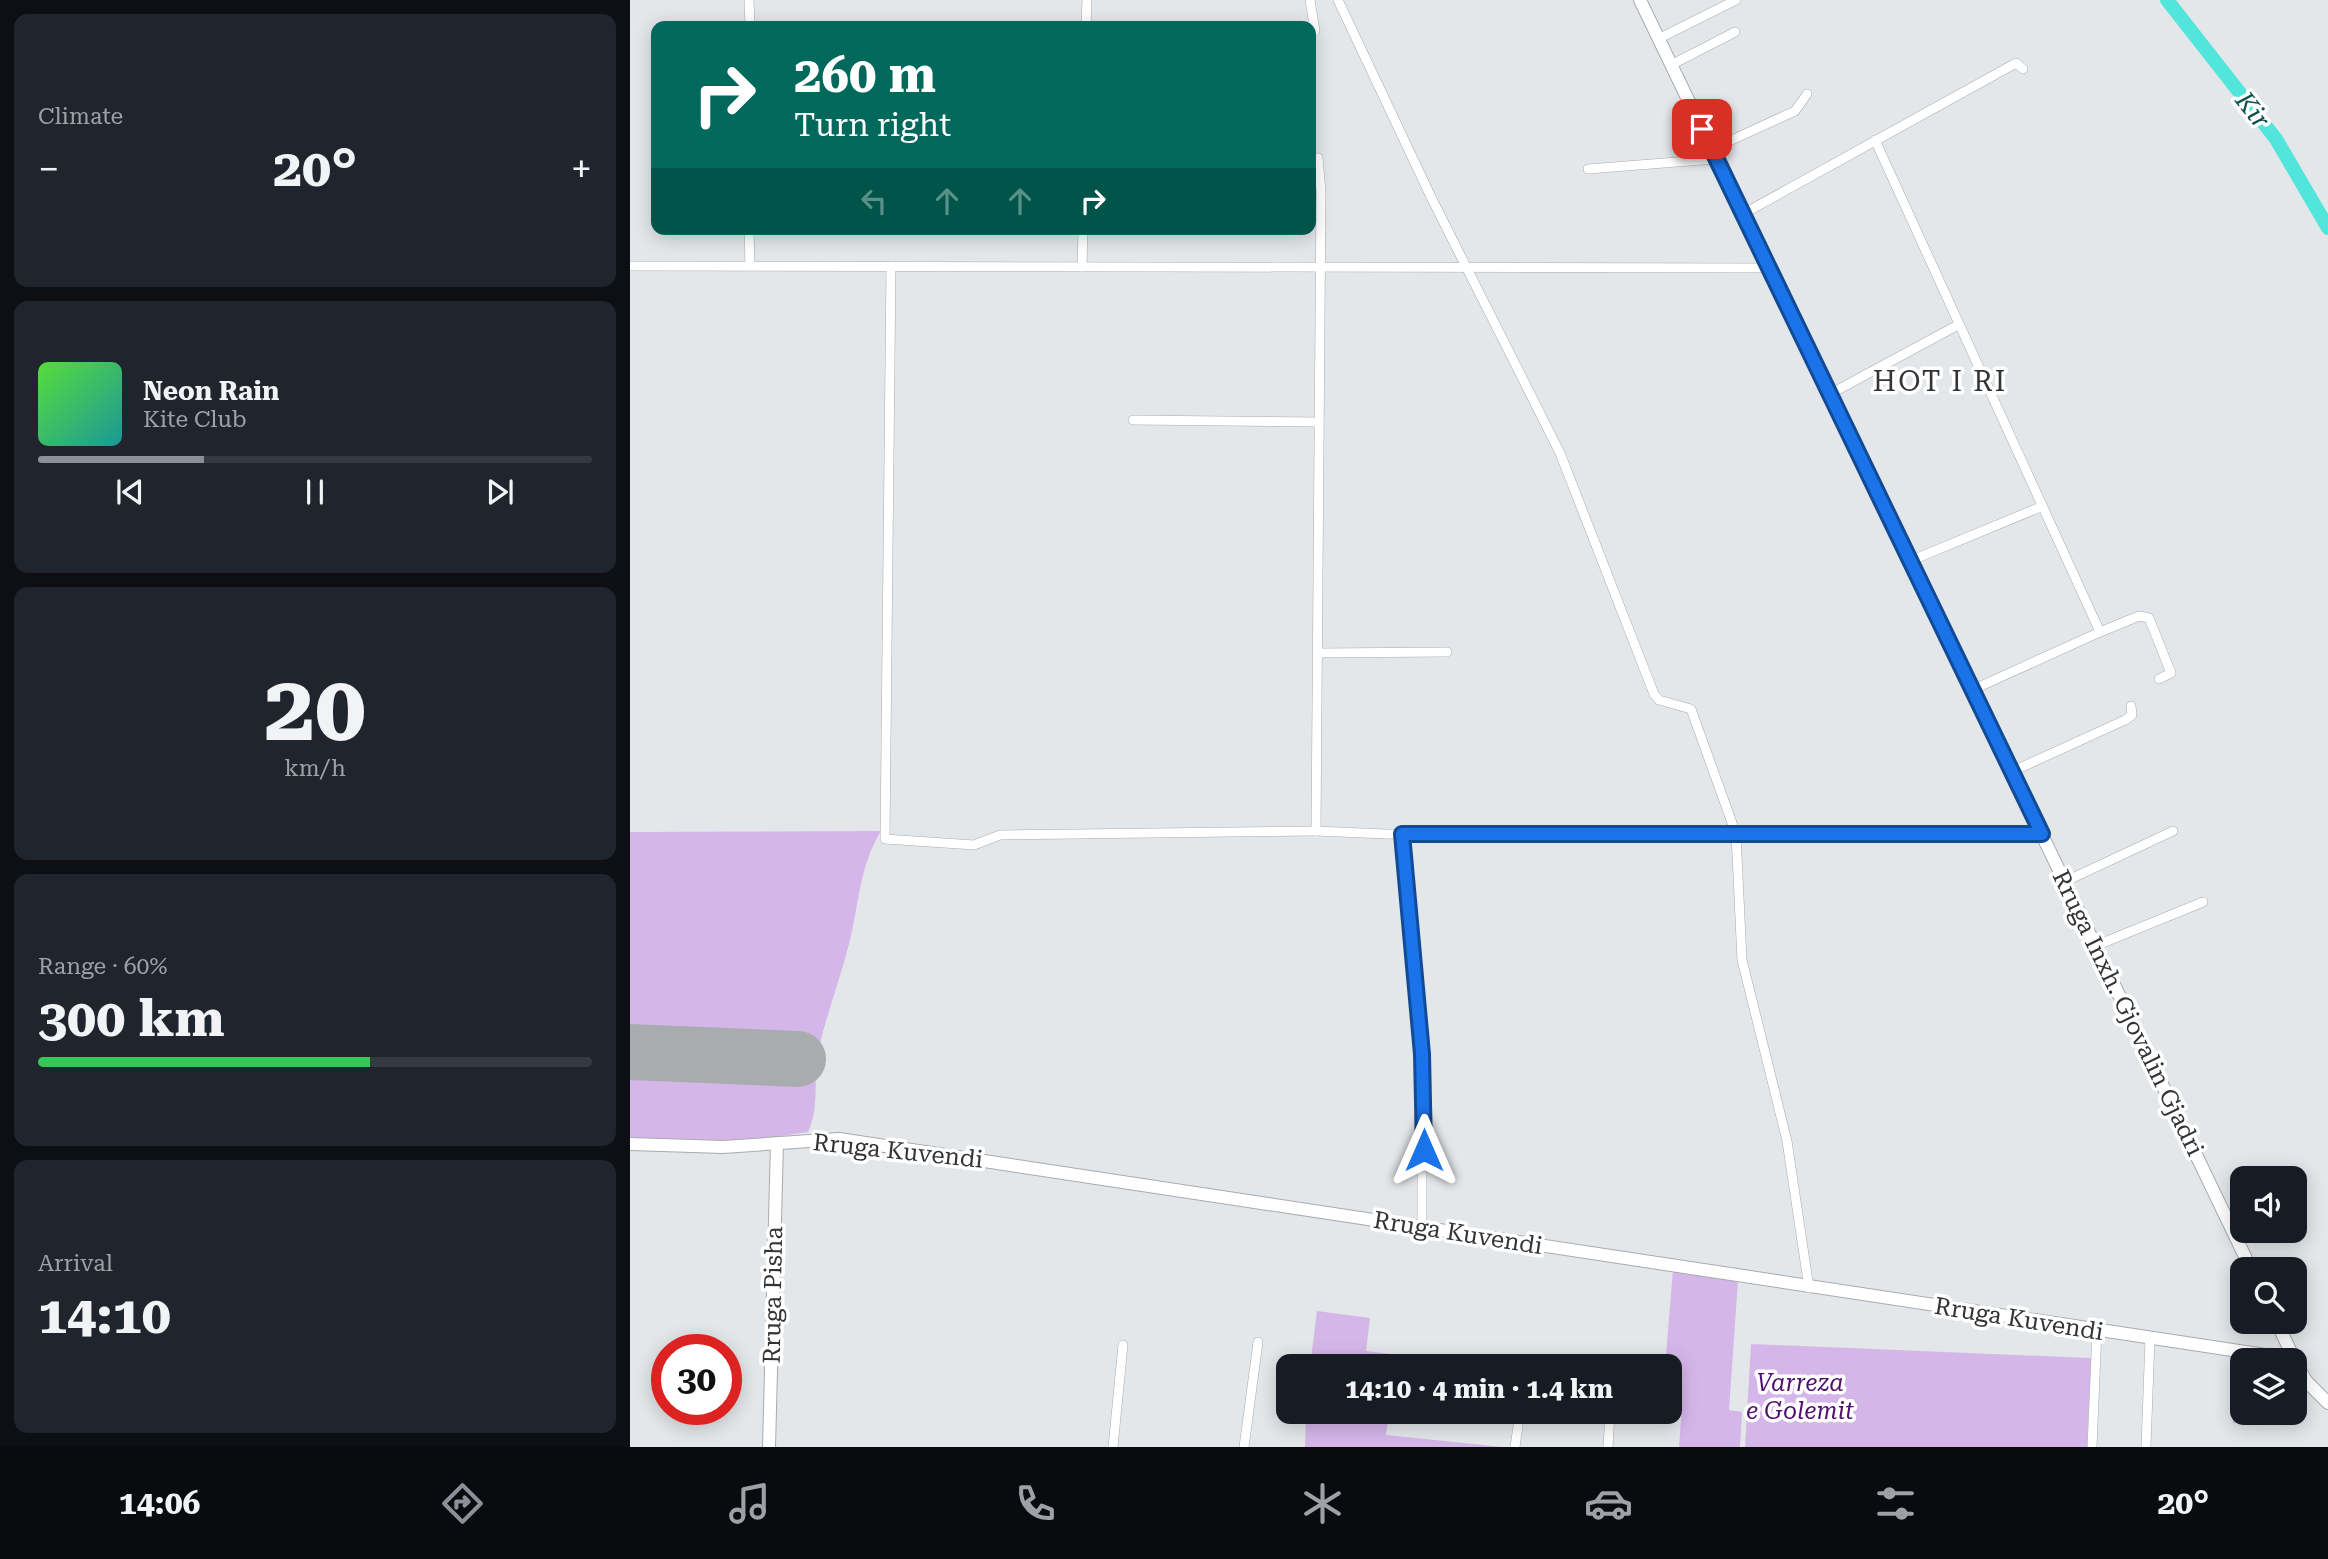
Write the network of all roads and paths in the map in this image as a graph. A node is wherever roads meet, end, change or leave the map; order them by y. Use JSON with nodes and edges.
{"nodes":[{"id":1,"x":749,"y":0,"type":"edge"},
{"id":2,"x":1087,"y":0,"type":"edge"},
{"id":3,"x":1310,"y":0,"type":"edge"},
{"id":4,"x":1338,"y":0,"type":"edge"},
{"id":5,"x":1640,"y":0,"type":"edge"},
{"id":6,"x":1736,"y":0,"type":"edge"},
{"id":7,"x":750,"y":21,"type":"edge"},
{"id":8,"x":1086,"y":21,"type":"edge"},
{"id":9,"x":1313,"y":21,"type":"edge"},
{"id":10,"x":1735,"y":33,"type":"dead end"},
{"id":11,"x":1658,"y":39,"type":"junction"},
{"id":12,"x":1671,"y":65,"type":"junction"},
{"id":13,"x":2023,"y":69,"type":"dead end"},
{"id":14,"x":1807,"y":94,"type":"dead end"},
{"id":15,"x":1875,"y":139,"type":"junction"},
{"id":16,"x":1714,"y":154,"type":"junction"},
{"id":17,"x":1316,"y":158,"type":"edge"},
{"id":18,"x":1588,"y":169,"type":"dead end"},
{"id":19,"x":1743,"y":214,"type":"junction"},
{"id":20,"x":749,"y":235,"type":"edge"},
{"id":21,"x":1083,"y":235,"type":"edge"},
{"id":22,"x":630,"y":266,"type":"edge"},
{"id":23,"x":750,"y":266,"type":"junction"},
{"id":24,"x":891,"y":267,"type":"junction"},
{"id":25,"x":1082,"y":267,"type":"junction"},
{"id":26,"x":1769,"y":268,"type":"junction"},
{"id":27,"x":1320,"y":269,"type":"junction"},
{"id":28,"x":1467,"y":270,"type":"junction"},
{"id":29,"x":1958,"y":325,"type":"junction"},
{"id":30,"x":1830,"y":394,"type":"junction"},
{"id":31,"x":1133,"y":420,"type":"dead end"},
{"id":32,"x":1319,"y":422,"type":"junction"},
{"id":33,"x":2042,"y":506,"type":"junction"},
{"id":34,"x":1910,"y":561,"type":"junction"},
{"id":35,"x":2100,"y":632,"type":"junction"},
{"id":36,"x":1447,"y":652,"type":"dead end"},
{"id":37,"x":1319,"y":653,"type":"junction"},
{"id":38,"x":2159,"y":680,"type":"dead end"},
{"id":39,"x":1972,"y":690,"type":"junction"},
{"id":40,"x":2131,"y":706,"type":"dead end"},
{"id":41,"x":2011,"y":772,"type":"junction"},
{"id":42,"x":1316,"y":831,"type":"junction"},
{"id":43,"x":2173,"y":831,"type":"dead end"},
{"id":44,"x":1402,"y":834,"type":"junction"},
{"id":45,"x":1736,"y":834,"type":"junction"},
{"id":46,"x":2042,"y":834,"type":"junction"},
{"id":47,"x":2064,"y":881,"type":"junction"},
{"id":48,"x":2203,"y":902,"type":"dead end"},
{"id":49,"x":2095,"y":946,"type":"junction"},
{"id":50,"x":776,"y":1143,"type":"junction"},
{"id":51,"x":630,"y":1144,"type":"edge"},
{"id":52,"x":1422,"y":1226,"type":"junction"},
{"id":53,"x":2245,"y":1257,"type":"edge"},
{"id":54,"x":1809,"y":1288,"type":"junction"},
{"id":55,"x":2096,"y":1331,"type":"junction"},
{"id":56,"x":2150,"y":1338,"type":"junction"},
{"id":57,"x":1258,"y":1342,"type":"dead end"},
{"id":58,"x":1123,"y":1345,"type":"dead end"},
{"id":59,"x":2230,"y":1349,"type":"edge"},
{"id":60,"x":2307,"y":1381,"type":"edge"},
{"id":61,"x":2328,"y":1403,"type":"edge"},
{"id":62,"x":1609,"y":1424,"type":"edge"},
{"id":63,"x":1518,"y":1426,"type":"dead end"},
{"id":64,"x":769,"y":1447,"type":"edge"},
{"id":65,"x":1113,"y":1447,"type":"edge"},
{"id":66,"x":1244,"y":1447,"type":"edge"},
{"id":67,"x":1515,"y":1447,"type":"edge"},
{"id":68,"x":1608,"y":1447,"type":"edge"},
{"id":69,"x":2092,"y":1447,"type":"edge"},
{"id":70,"x":2146,"y":1447,"type":"edge"}],
"edges":[{"from":1,"to":7,"type":"street"},
{"from":2,"to":8,"type":"street"},
{"from":3,"to":9,"type":"street"},
{"from":4,"to":28,"type":"street"},
{"from":5,"to":11,"type":"street","name":"Rruga Inxh. Gjovalin Gjadri"},
{"from":6,"to":11,"type":"street"},
{"from":10,"to":12,"type":"street"},
{"from":11,"to":12,"type":"street","name":"Rruga Inxh. Gjovalin Gjadri"},
{"from":12,"to":16,"type":"street","name":"Rruga Inxh. Gjovalin Gjadri"},
{"from":13,"to":15,"type":"street"},
{"from":14,"to":16,"type":"street"},
{"from":15,"to":19,"type":"street"},
{"from":15,"to":29,"type":"street"},
{"from":16,"to":18,"type":"street"},
{"from":16,"to":19,"type":"street","name":"Rruga Inxh. Gjovalin Gjadri"},
{"from":17,"to":27,"type":"street"},
{"from":19,"to":26,"type":"street","name":"Rruga Inxh. Gjovalin Gjadri"},
{"from":20,"to":23,"type":"street"},
{"from":21,"to":25,"type":"street"},
{"from":22,"to":23,"type":"street"},
{"from":23,"to":24,"type":"street"},
{"from":24,"to":25,"type":"street"},
{"from":24,"to":42,"type":"street"},
{"from":25,"to":27,"type":"street"},
{"from":26,"to":28,"type":"street"},
{"from":26,"to":30,"type":"street","name":"Rruga Inxh. Gjovalin Gjadri"},
{"from":27,"to":28,"type":"street"},
{"from":27,"to":32,"type":"street"},
{"from":28,"to":45,"type":"street"},
{"from":29,"to":30,"type":"street"},
{"from":29,"to":33,"type":"street"},
{"from":30,"to":34,"type":"street","name":"Rruga Inxh. Gjovalin Gjadri"},
{"from":31,"to":32,"type":"street"},
{"from":32,"to":37,"type":"street"},
{"from":33,"to":34,"type":"street"},
{"from":33,"to":35,"type":"street"},
{"from":34,"to":39,"type":"street","name":"Rruga Inxh. Gjovalin Gjadri"},
{"from":35,"to":38,"type":"street"},
{"from":35,"to":39,"type":"street"},
{"from":36,"to":37,"type":"street"},
{"from":37,"to":42,"type":"street"},
{"from":39,"to":41,"type":"street","name":"Rruga Inxh. Gjovalin Gjadri"},
{"from":40,"to":41,"type":"street"},
{"from":41,"to":46,"type":"street","name":"Rruga Inxh. Gjovalin Gjadri"},
{"from":42,"to":44,"type":"street"},
{"from":43,"to":47,"type":"street"},
{"from":44,"to":45,"type":"street"},
{"from":44,"to":52,"type":"street"},
{"from":45,"to":46,"type":"street"},
{"from":45,"to":54,"type":"street"},
{"from":46,"to":47,"type":"street","name":"Rruga Inxh. Gjovalin Gjadri"},
{"from":47,"to":49,"type":"street","name":"Rruga Inxh. Gjovalin Gjadri"},
{"from":48,"to":49,"type":"street"},
{"from":49,"to":53,"type":"street","name":"Rruga Inxh. Gjovalin Gjadri"},
{"from":50,"to":51,"type":"street","name":"Rruga Kuvendi"},
{"from":50,"to":52,"type":"street","name":"Rruga Kuvendi"},
{"from":50,"to":64,"type":"street","name":"Rruga Pisha"},
{"from":52,"to":54,"type":"street","name":"Rruga Kuvendi"},
{"from":54,"to":55,"type":"street","name":"Rruga Kuvendi"},
{"from":55,"to":56,"type":"street","name":"Rruga Kuvendi"},
{"from":55,"to":69,"type":"street"},
{"from":56,"to":59,"type":"street","name":"Rruga Kuvendi"},
{"from":56,"to":70,"type":"street"},
{"from":57,"to":66,"type":"street"},
{"from":58,"to":65,"type":"street"},
{"from":60,"to":61,"type":"street"},
{"from":62,"to":68,"type":"street"},
{"from":63,"to":67,"type":"street"}]}
